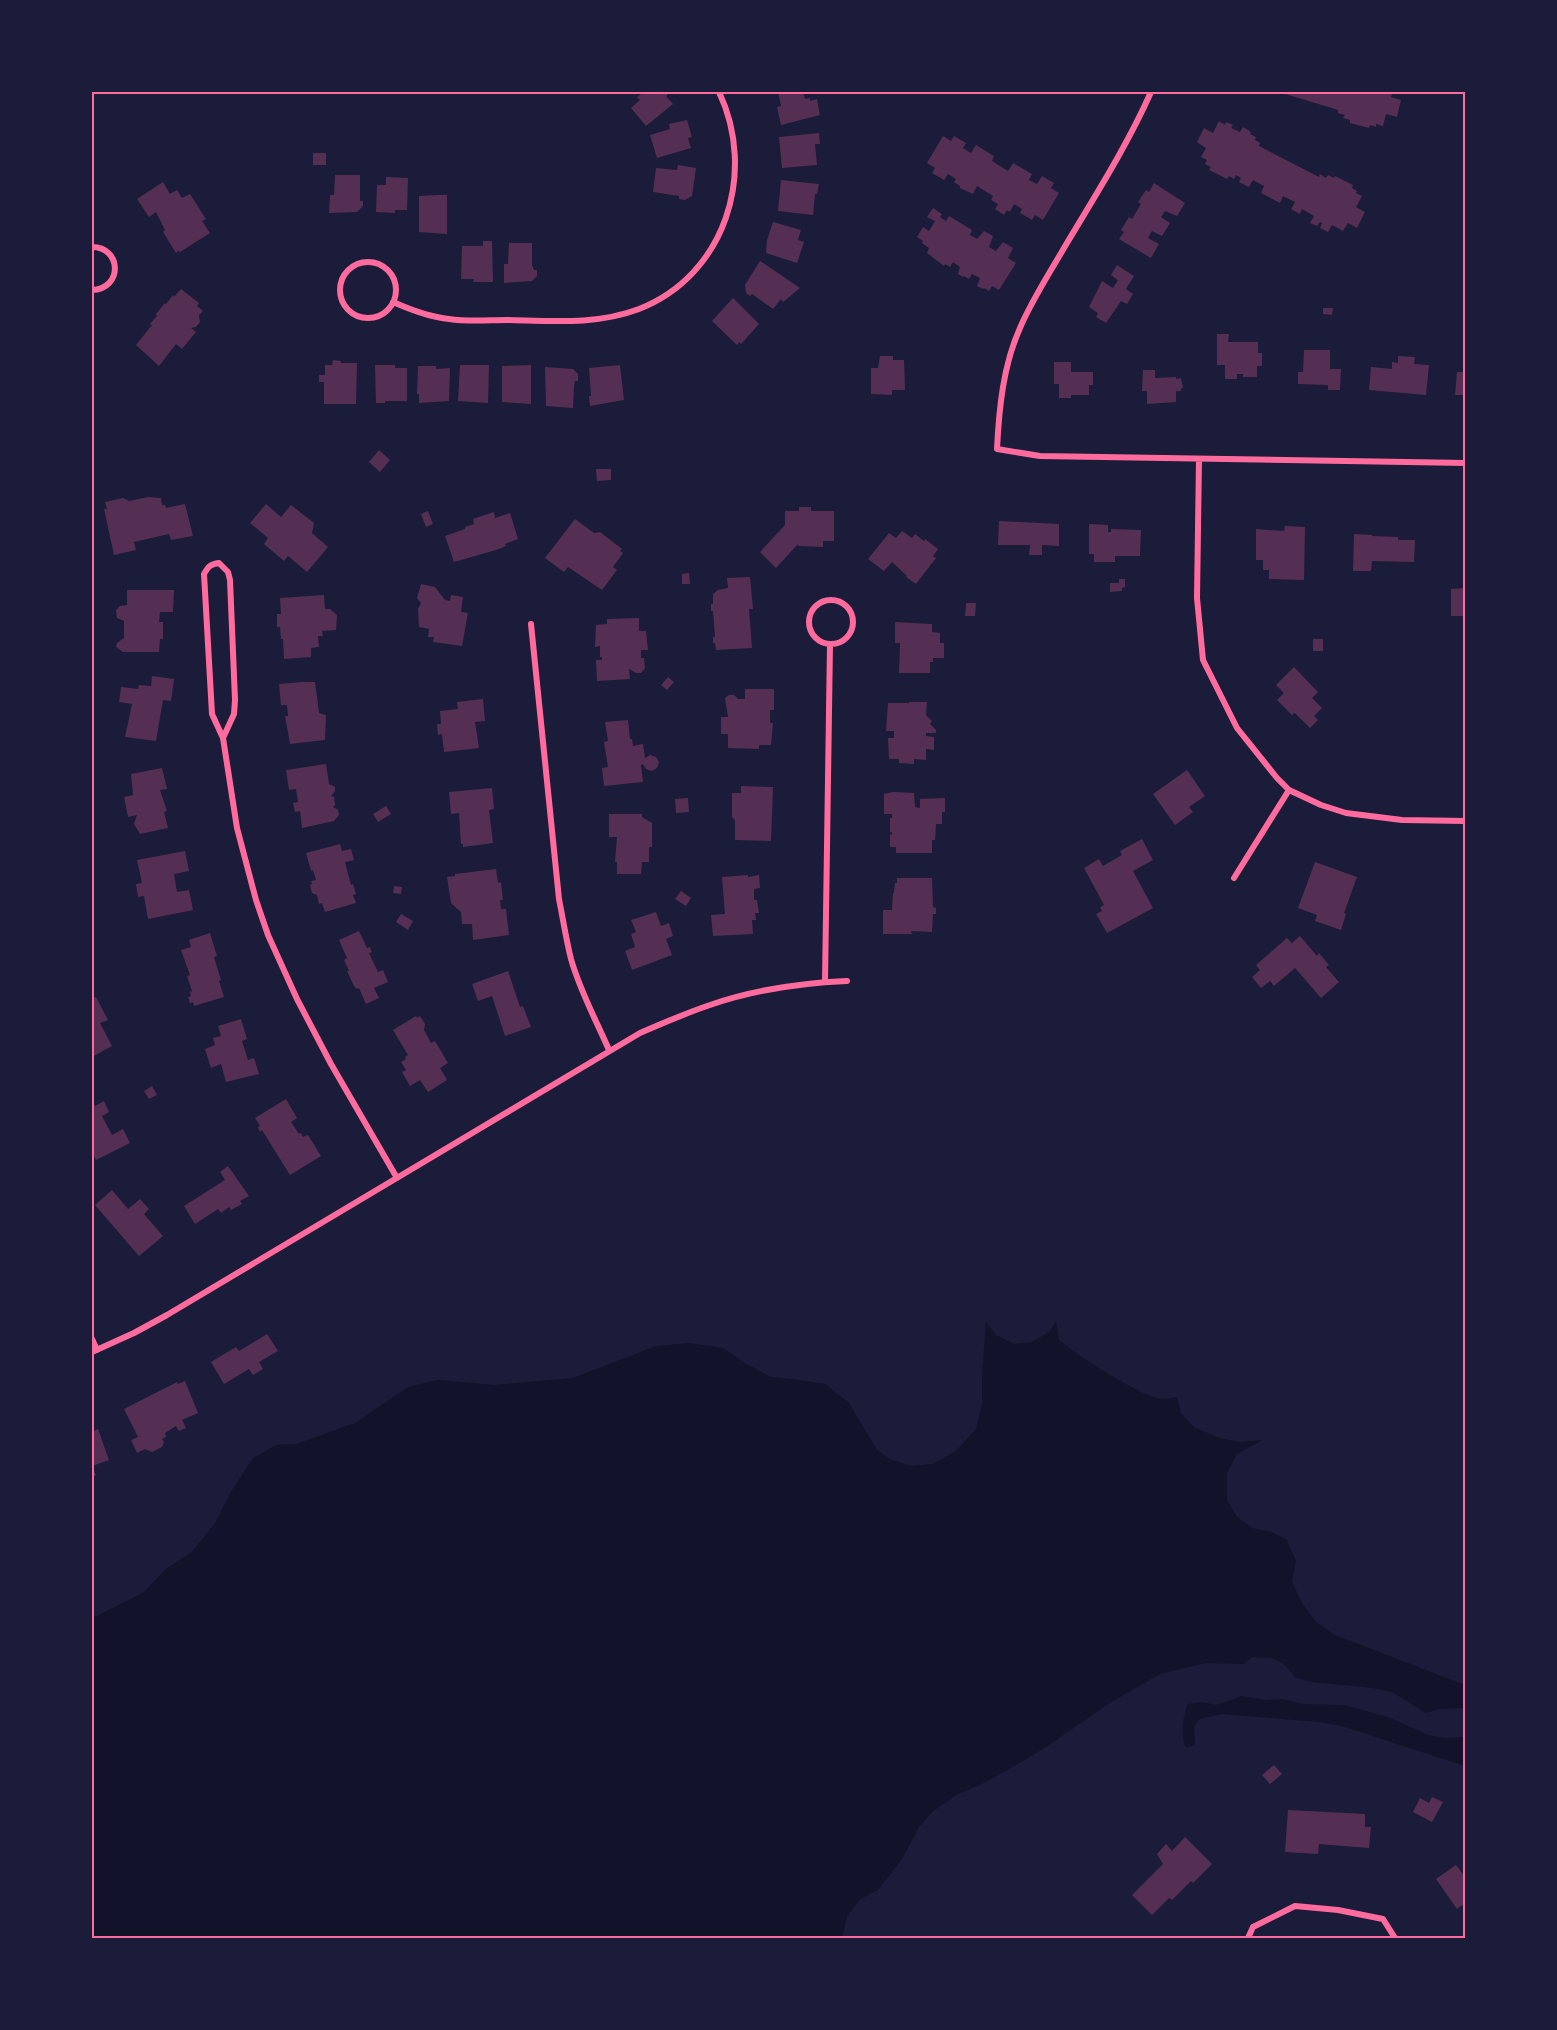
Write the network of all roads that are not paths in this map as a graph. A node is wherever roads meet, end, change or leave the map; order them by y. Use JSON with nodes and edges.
{"nodes":[{"id":1,"x":719,"y":92,"type":"edge"},
{"id":2,"x":1151,"y":92,"type":"edge"},
{"id":3,"x":92,"y":247,"type":"edge"},
{"id":4,"x":92,"y":290,"type":"edge"},
{"id":5,"x":393,"y":302,"type":"junction"},
{"id":6,"x":1199,"y":459,"type":"junction"},
{"id":7,"x":1466,"y":463,"type":"edge"},
{"id":8,"x":531,"y":624,"type":"dead end"},
{"id":9,"x":830,"y":644,"type":"junction"},
{"id":10,"x":223,"y":738,"type":"junction"},
{"id":11,"x":1289,"y":790,"type":"junction"},
{"id":12,"x":1466,"y":821,"type":"edge"},
{"id":13,"x":1234,"y":878,"type":"dead end"},
{"id":14,"x":847,"y":981,"type":"dead end"},
{"id":15,"x":825,"y":982,"type":"junction"},
{"id":16,"x":609,"y":1050,"type":"junction"},
{"id":17,"x":397,"y":1178,"type":"junction"},
{"id":18,"x":92,"y":1339,"type":"edge"},
{"id":19,"x":94,"y":1351,"type":"edge"},
{"id":20,"x":1248,"y":1938,"type":"edge"},
{"id":21,"x":1395,"y":1938,"type":"edge"}],
"edges":[{"from":1,"to":5,"type":"street"},
{"from":2,"to":6,"type":"street"},
{"from":3,"to":4,"type":"street"},
{"from":5,"to":5,"type":"street"},
{"from":6,"to":7,"type":"street"},
{"from":6,"to":11,"type":"street"},
{"from":8,"to":16,"type":"street"},
{"from":9,"to":9,"type":"street"},
{"from":9,"to":15,"type":"street"},
{"from":10,"to":10,"type":"street"},
{"from":10,"to":17,"type":"street"},
{"from":11,"to":12,"type":"street"},
{"from":11,"to":13,"type":"street"},
{"from":14,"to":15,"type":"street"},
{"from":15,"to":16,"type":"street"},
{"from":16,"to":17,"type":"street"},
{"from":17,"to":19,"type":"street"},
{"from":18,"to":19,"type":"street"},
{"from":20,"to":21,"type":"street"}]}
